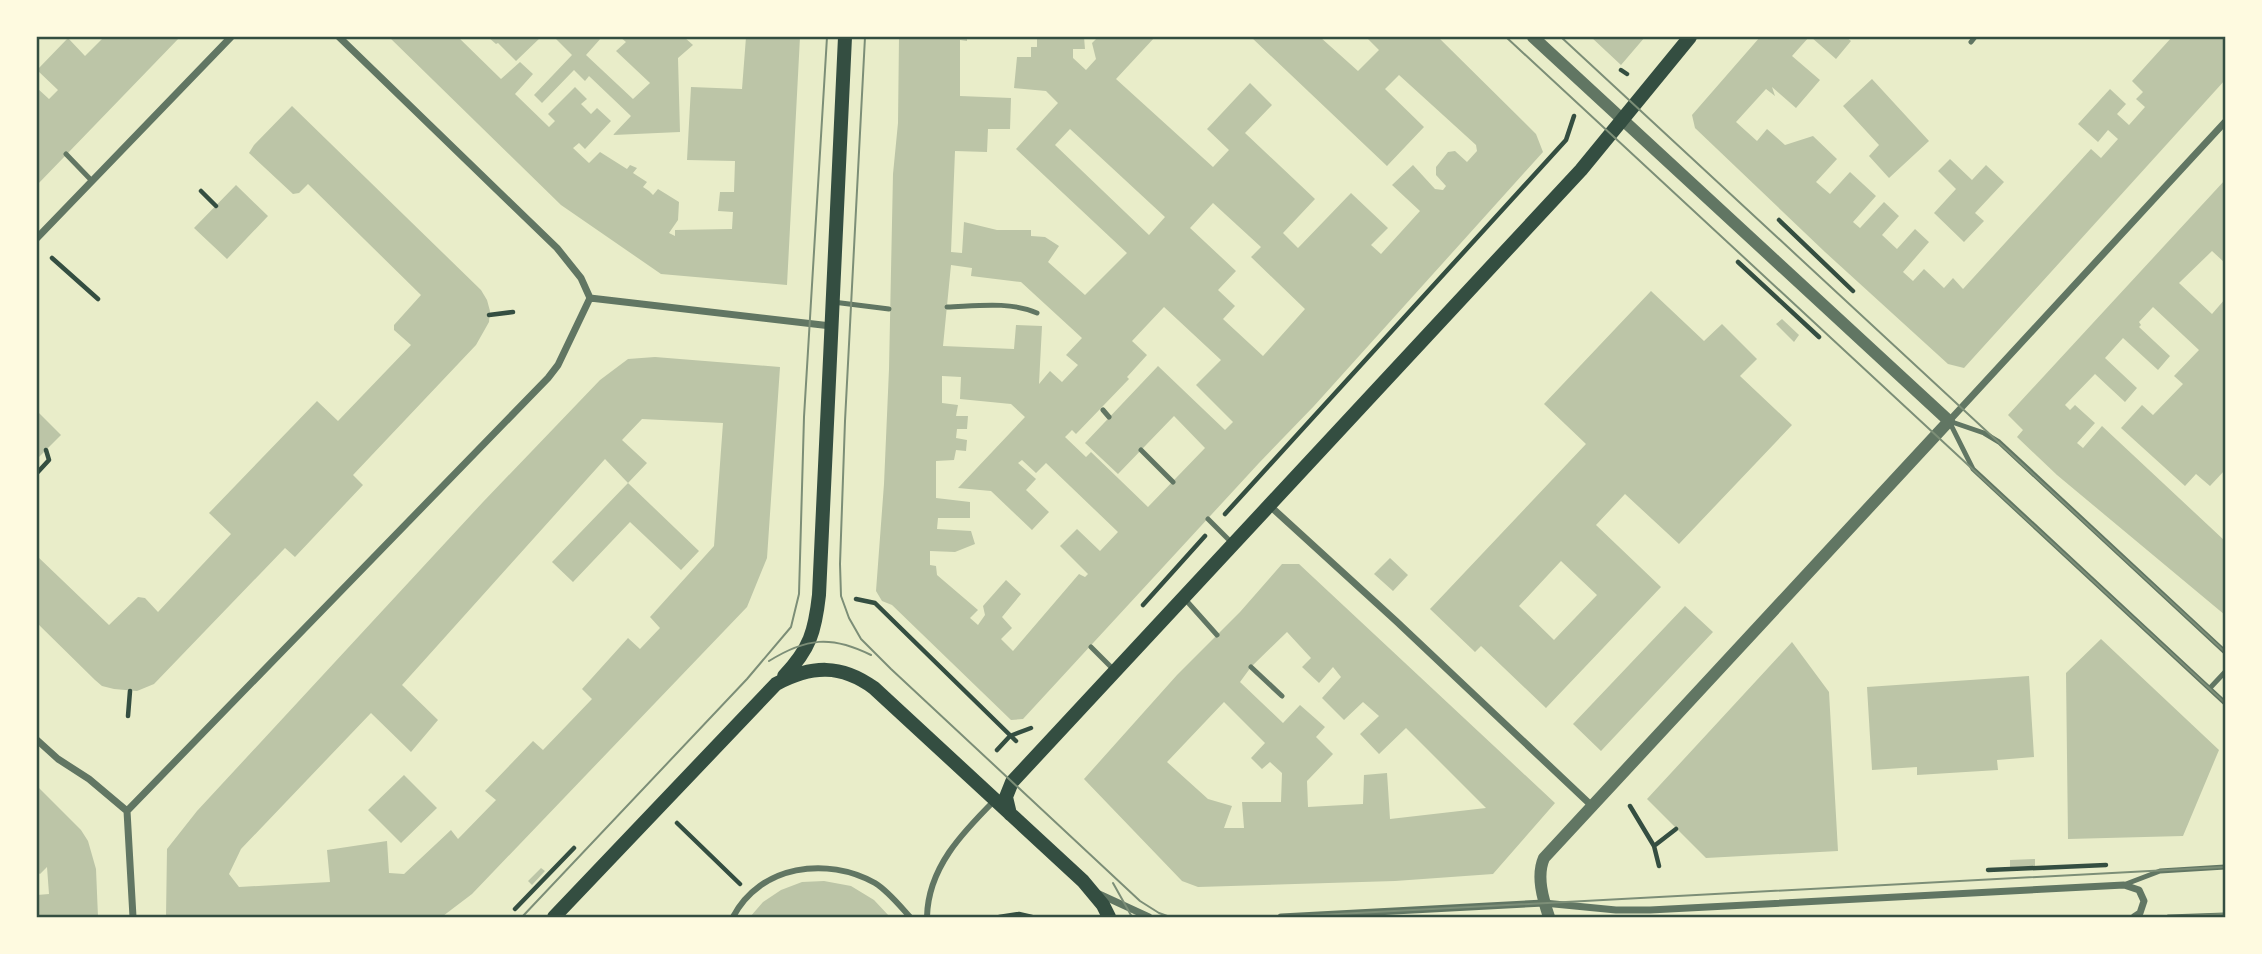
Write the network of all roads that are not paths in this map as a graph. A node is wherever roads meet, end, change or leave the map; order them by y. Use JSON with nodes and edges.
{"nodes":[{"id":1,"x":231,"y":37,"type":"edge"},
{"id":2,"x":339,"y":37,"type":"edge"},
{"id":3,"x":845,"y":37,"type":"edge"},
{"id":4,"x":1533,"y":37,"type":"edge"},
{"id":5,"x":1690,"y":37,"type":"edge"},
{"id":6,"x":1623,"y":120,"type":"junction"},
{"id":7,"x":2225,"y":122,"type":"edge"},
{"id":8,"x":66,"y":154,"type":"dead end"},
{"id":9,"x":92,"y":181,"type":"junction"},
{"id":10,"x":37,"y":238,"type":"edge"},
{"id":11,"x":590,"y":298,"type":"junction"},
{"id":12,"x":833,"y":302,"type":"junction"},
{"id":13,"x":947,"y":307,"type":"dead end"},
{"id":14,"x":889,"y":309,"type":"dead end"},
{"id":15,"x":1037,"y":313,"type":"dead end"},
{"id":16,"x":831,"y":326,"type":"junction"},
{"id":17,"x":1102,"y":410,"type":"dead end"},
{"id":18,"x":1110,"y":417,"type":"dead end"},
{"id":19,"x":1949,"y":421,"type":"junction"},
{"id":20,"x":1141,"y":450,"type":"dead end"},
{"id":21,"x":1172,"y":482,"type":"dead end"},
{"id":22,"x":1270,"y":506,"type":"junction"},
{"id":23,"x":1208,"y":519,"type":"dead end"},
{"id":24,"x":1234,"y":545,"type":"junction"},
{"id":25,"x":1184,"y":598,"type":"junction"},
{"id":26,"x":1217,"y":635,"type":"dead end"},
{"id":27,"x":1091,"y":647,"type":"dead end"},
{"id":28,"x":2225,"y":652,"type":"edge"},
{"id":29,"x":1251,"y":667,"type":"dead end"},
{"id":30,"x":1115,"y":671,"type":"junction"},
{"id":31,"x":2225,"y":672,"type":"edge"},
{"id":32,"x":776,"y":684,"type":"junction"},
{"id":33,"x":2210,"y":688,"type":"junction"},
{"id":34,"x":1282,"y":696,"type":"dead end"},
{"id":35,"x":2225,"y":703,"type":"edge"},
{"id":36,"x":37,"y":740,"type":"edge"},
{"id":37,"x":995,"y":800,"type":"junction"},
{"id":38,"x":1592,"y":806,"type":"junction"},
{"id":39,"x":127,"y":811,"type":"junction"},
{"id":40,"x":1010,"y":814,"type":"junction"},
{"id":41,"x":2225,"y":867,"type":"edge"},
{"id":42,"x":2124,"y":885,"type":"junction"},
{"id":43,"x":1092,"y":891,"type":"junction"},
{"id":44,"x":1545,"y":903,"type":"junction"},
{"id":45,"x":2225,"y":915,"type":"edge"},
{"id":46,"x":133,"y":917,"type":"edge"},
{"id":47,"x":554,"y":917,"type":"edge"},
{"id":48,"x":733,"y":917,"type":"edge"},
{"id":49,"x":911,"y":917,"type":"edge"},
{"id":50,"x":927,"y":917,"type":"edge"},
{"id":51,"x":1109,"y":917,"type":"edge"},
{"id":52,"x":1149,"y":917,"type":"edge"},
{"id":53,"x":1281,"y":917,"type":"edge"},
{"id":54,"x":1549,"y":917,"type":"edge"},
{"id":55,"x":2134,"y":917,"type":"edge"},
{"id":56,"x":2168,"y":917,"type":"edge"}],
"edges":[{"from":1,"to":9,"type":"street"},
{"from":2,"to":11,"type":"street"},
{"from":3,"to":12,"type":"main road"},
{"from":4,"to":6,"type":"street"},
{"from":5,"to":6,"type":"main road"},
{"from":6,"to":19,"type":"street"},
{"from":6,"to":22,"type":"main road"},
{"from":7,"to":19,"type":"street"},
{"from":8,"to":9,"type":"lane"},
{"from":9,"to":10,"type":"street"},
{"from":11,"to":16,"type":"street"},
{"from":11,"to":39,"type":"street"},
{"from":12,"to":14,"type":"lane"},
{"from":12,"to":16,"type":"main road"},
{"from":13,"to":15,"type":"lane"},
{"from":16,"to":32,"type":"main road"},
{"from":17,"to":18,"type":"lane"},
{"from":19,"to":28,"type":"lane"},
{"from":19,"to":33,"type":"lane"},
{"from":19,"to":38,"type":"street"},
{"from":20,"to":21,"type":"lane"},
{"from":22,"to":24,"type":"main road"},
{"from":22,"to":38,"type":"street"},
{"from":23,"to":24,"type":"lane"},
{"from":24,"to":25,"type":"main road"},
{"from":25,"to":26,"type":"lane"},
{"from":25,"to":30,"type":"main road"},
{"from":27,"to":30,"type":"lane"},
{"from":29,"to":34,"type":"lane"},
{"from":30,"to":40,"type":"main road"},
{"from":31,"to":33,"type":"lane"},
{"from":32,"to":37,"type":"main road"},
{"from":32,"to":47,"type":"main road"},
{"from":33,"to":35,"type":"lane"},
{"from":36,"to":39,"type":"street"},
{"from":37,"to":40,"type":"main road"},
{"from":37,"to":50,"type":"street"},
{"from":38,"to":44,"type":"street"},
{"from":39,"to":46,"type":"street"},
{"from":40,"to":43,"type":"main road"},
{"from":41,"to":42,"type":"lane"},
{"from":42,"to":44,"type":"street"},
{"from":42,"to":55,"type":"street"},
{"from":43,"to":51,"type":"main road"},
{"from":43,"to":52,"type":"street"},
{"from":44,"to":53,"type":"street"},
{"from":44,"to":54,"type":"street"},
{"from":45,"to":56,"type":"lane"},
{"from":48,"to":49,"type":"street"}]}
